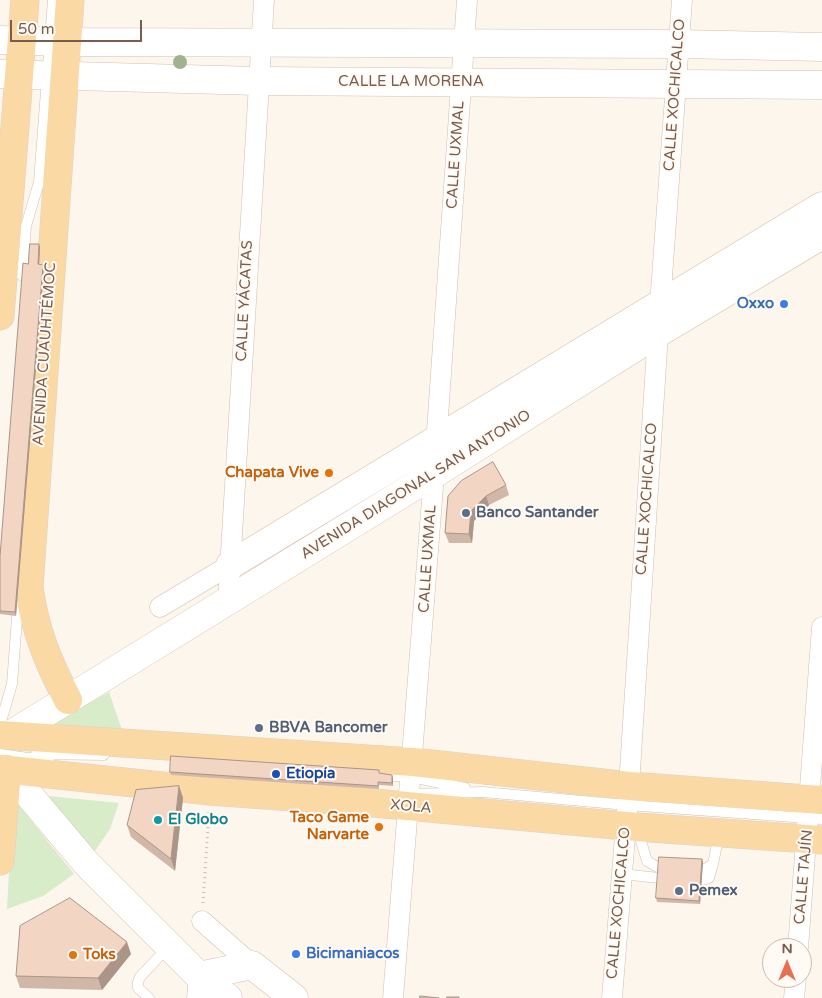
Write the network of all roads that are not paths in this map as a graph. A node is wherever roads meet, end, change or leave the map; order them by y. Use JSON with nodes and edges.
{"nodes":[{"id":1,"x":25,"y":0,"type":"edge"},
{"id":2,"x":53,"y":0,"type":"edge"},
{"id":3,"x":70,"y":0,"type":"edge"},
{"id":4,"x":264,"y":0,"type":"edge"},
{"id":5,"x":467,"y":0,"type":"edge"},
{"id":6,"x":682,"y":0,"type":"edge"},
{"id":7,"x":11,"y":40,"type":"edge"},
{"id":8,"x":58,"y":42,"type":"junction"},
{"id":9,"x":261,"y":43,"type":"junction"},
{"id":10,"x":464,"y":43,"type":"junction"},
{"id":11,"x":679,"y":44,"type":"junction"},
{"id":12,"x":822,"y":47,"type":"edge"},
{"id":13,"x":9,"y":75,"type":"edge"},
{"id":14,"x":56,"y":77,"type":"junction"},
{"id":15,"x":258,"y":81,"type":"junction"},
{"id":16,"x":461,"y":82,"type":"junction"},
{"id":17,"x":676,"y":84,"type":"junction"},
{"id":18,"x":822,"y":85,"type":"edge"},
{"id":19,"x":40,"y":182,"type":"junction"},
{"id":20,"x":822,"y":206,"type":"edge"},
{"id":21,"x":822,"y":234,"type":"edge"},
{"id":22,"x":22,"y":284,"type":"edge"},
{"id":23,"x":660,"y":304,"type":"junction"},
{"id":24,"x":0,"y":316,"type":"edge"},
{"id":25,"x":658,"y":333,"type":"junction"},
{"id":26,"x":436,"y":440,"type":"junction"},
{"id":27,"x":434,"y":474,"type":"junction"},
{"id":28,"x":230,"y":565,"type":"junction"},
{"id":29,"x":228,"y":602,"type":"junction"},
{"id":30,"x":160,"y":606,"type":"dead end"},
{"id":31,"x":822,"y":627,"type":"edge"},
{"id":32,"x":68,"y":700,"type":"junction"},
{"id":33,"x":2,"y":749,"type":"edge"},
{"id":34,"x":112,"y":755,"type":"dead end"},
{"id":35,"x":74,"y":765,"type":"dead end"},
{"id":36,"x":102,"y":769,"type":"dead end"},
{"id":37,"x":121,"y":771,"type":"dead end"},
{"id":38,"x":372,"y":774,"type":"edge"},
{"id":39,"x":409,"y":786,"type":"junction"},
{"id":40,"x":483,"y":792,"type":"junction"},
{"id":41,"x":630,"y":811,"type":"junction"},
{"id":42,"x":815,"y":819,"type":"edge"},
{"id":43,"x":719,"y":833,"type":"junction"},
{"id":44,"x":0,"y":861,"type":"edge"},
{"id":45,"x":622,"y":874,"type":"junction"},
{"id":46,"x":702,"y":876,"type":"edge"},
{"id":47,"x":202,"y":921,"type":"road end"},
{"id":48,"x":799,"y":938,"type":"edge"},
{"id":49,"x":169,"y":946,"type":"junction"},
{"id":50,"x":252,"y":965,"type":"junction"},
{"id":51,"x":198,"y":987,"type":"edge"},
{"id":52,"x":149,"y":998,"type":"edge"},
{"id":53,"x":228,"y":998,"type":"edge"},
{"id":54,"x":294,"y":998,"type":"edge"},
{"id":55,"x":393,"y":998,"type":"edge"},
{"id":56,"x":612,"y":998,"type":"edge"}],
"edges":[{"from":1,"to":7,"type":"main road"},
{"from":2,"to":8,"type":"lane","name":"AVENIDA CUAUHTÉMOC"},
{"from":3,"to":8,"type":"main road","name":"AVENIDA CUAUHTÉMOC"},
{"from":4,"to":9,"type":"street","name":"CALLE YÁCATAS"},
{"from":5,"to":10,"type":"street","name":"CALLE UXMAL"},
{"from":6,"to":11,"type":"street","name":"CALLE XOCHICALCO"},
{"from":7,"to":8,"type":"street"},
{"from":7,"to":13,"type":"main road"},
{"from":8,"to":9,"type":"street"},
{"from":8,"to":14,"type":"main road","name":"AVENIDA CUAUHTÉMOC"},
{"from":9,"to":10,"type":"street"},
{"from":9,"to":15,"type":"street","name":"CALLE YÁCATAS"},
{"from":10,"to":11,"type":"street"},
{"from":10,"to":16,"type":"street","name":"CALLE UXMAL"},
{"from":11,"to":12,"type":"street"},
{"from":11,"to":17,"type":"street","name":"CALLE XOCHICALCO"},
{"from":13,"to":14,"type":"street","name":"CALLE LA MORENA"},
{"from":13,"to":24,"type":"main road"},
{"from":14,"to":15,"type":"street","name":"CALLE LA MORENA"},
{"from":14,"to":19,"type":"lane","name":"AVENIDA CUAUHTÉMOC"},
{"from":14,"to":32,"type":"main road","name":"AVENIDA CUAUHTÉMOC"},
{"from":15,"to":16,"type":"street","name":"CALLE LA MORENA"},
{"from":15,"to":28,"type":"street","name":"CALLE YÁCATAS"},
{"from":16,"to":17,"type":"street","name":"CALLE LA MORENA"},
{"from":16,"to":26,"type":"street","name":"CALLE UXMAL"},
{"from":17,"to":18,"type":"street","name":"CALLE LA MORENA"},
{"from":17,"to":23,"type":"street","name":"CALLE XOCHICALCO"},
{"from":19,"to":22,"type":"lane","name":"AVENIDA CUAUHTÉMOC"},
{"from":19,"to":33,"type":"lane","name":"AVENIDA CUAUHTÉMOC"},
{"from":20,"to":23,"type":"street","name":"AVENIDA DIAGONAL SAN ANTONIO"},
{"from":21,"to":25,"type":"street","name":"AVENIDA DIAGONAL SAN ANTONIO"},
{"from":23,"to":25,"type":"street","name":"CALLE XOCHICALCO"},
{"from":23,"to":26,"type":"street","name":"AVENIDA DIAGONAL SAN ANTONIO"},
{"from":25,"to":27,"type":"street","name":"AVENIDA DIAGONAL SAN ANTONIO"},
{"from":25,"to":41,"type":"street","name":"CALLE XOCHICALCO"},
{"from":26,"to":27,"type":"street","name":"CALLE UXMAL"},
{"from":26,"to":28,"type":"street","name":"AVENIDA DIAGONAL SAN ANTONIO"},
{"from":27,"to":29,"type":"street","name":"AVENIDA DIAGONAL SAN ANTONIO"},
{"from":27,"to":39,"type":"street","name":"CALLE UXMAL"},
{"from":28,"to":29,"type":"street","name":"CALLE YÁCATAS"},
{"from":28,"to":30,"type":"street","name":"AVENIDA DIAGONAL SAN ANTONIO"},
{"from":29,"to":32,"type":"street","name":"AVENIDA DIAGONAL SAN ANTONIO"},
{"from":31,"to":42,"type":"street","name":"CALLE TAJÍN"},
{"from":32,"to":33,"type":"street","name":"AVENIDA DIAGONAL SAN ANTONIO"},
{"from":33,"to":34,"type":"lane"},
{"from":33,"to":35,"type":"lane"},
{"from":33,"to":39,"type":"main road","name":"XOLA"},
{"from":33,"to":39,"type":"main road","name":"XOLA"},
{"from":33,"to":44,"type":"main road","name":"AVENIDA CUAUHTÉMOC"},
{"from":33,"to":49,"type":"street"},
{"from":36,"to":37,"type":"lane"},
{"from":38,"to":39,"type":"lane"},
{"from":39,"to":40,"type":"lane"},
{"from":39,"to":40,"type":"lane"},
{"from":39,"to":41,"type":"main road","name":"XOLA"},
{"from":39,"to":41,"type":"main road","name":"XOLA"},
{"from":39,"to":55,"type":"street","name":"CALLE UXMAL"},
{"from":40,"to":41,"type":"lane"},
{"from":41,"to":42,"type":"main road","name":"XOLA"},
{"from":41,"to":43,"type":"main road","name":"XOLA"},
{"from":41,"to":45,"type":"street","name":"CALLE XOCHICALCO"},
{"from":41,"to":45,"type":"lane"},
{"from":42,"to":43,"type":"main road","name":"XOLA"},
{"from":42,"to":48,"type":"street","name":"CALLE TAJÍN"},
{"from":43,"to":46,"type":"lane"},
{"from":45,"to":56,"type":"street","name":"CALLE XOCHICALCO"},
{"from":47,"to":50,"type":"street"},
{"from":49,"to":51,"type":"street"},
{"from":49,"to":52,"type":"lane"},
{"from":50,"to":51,"type":"street"},
{"from":50,"to":54,"type":"street"},
{"from":51,"to":53,"type":"street"}]}
